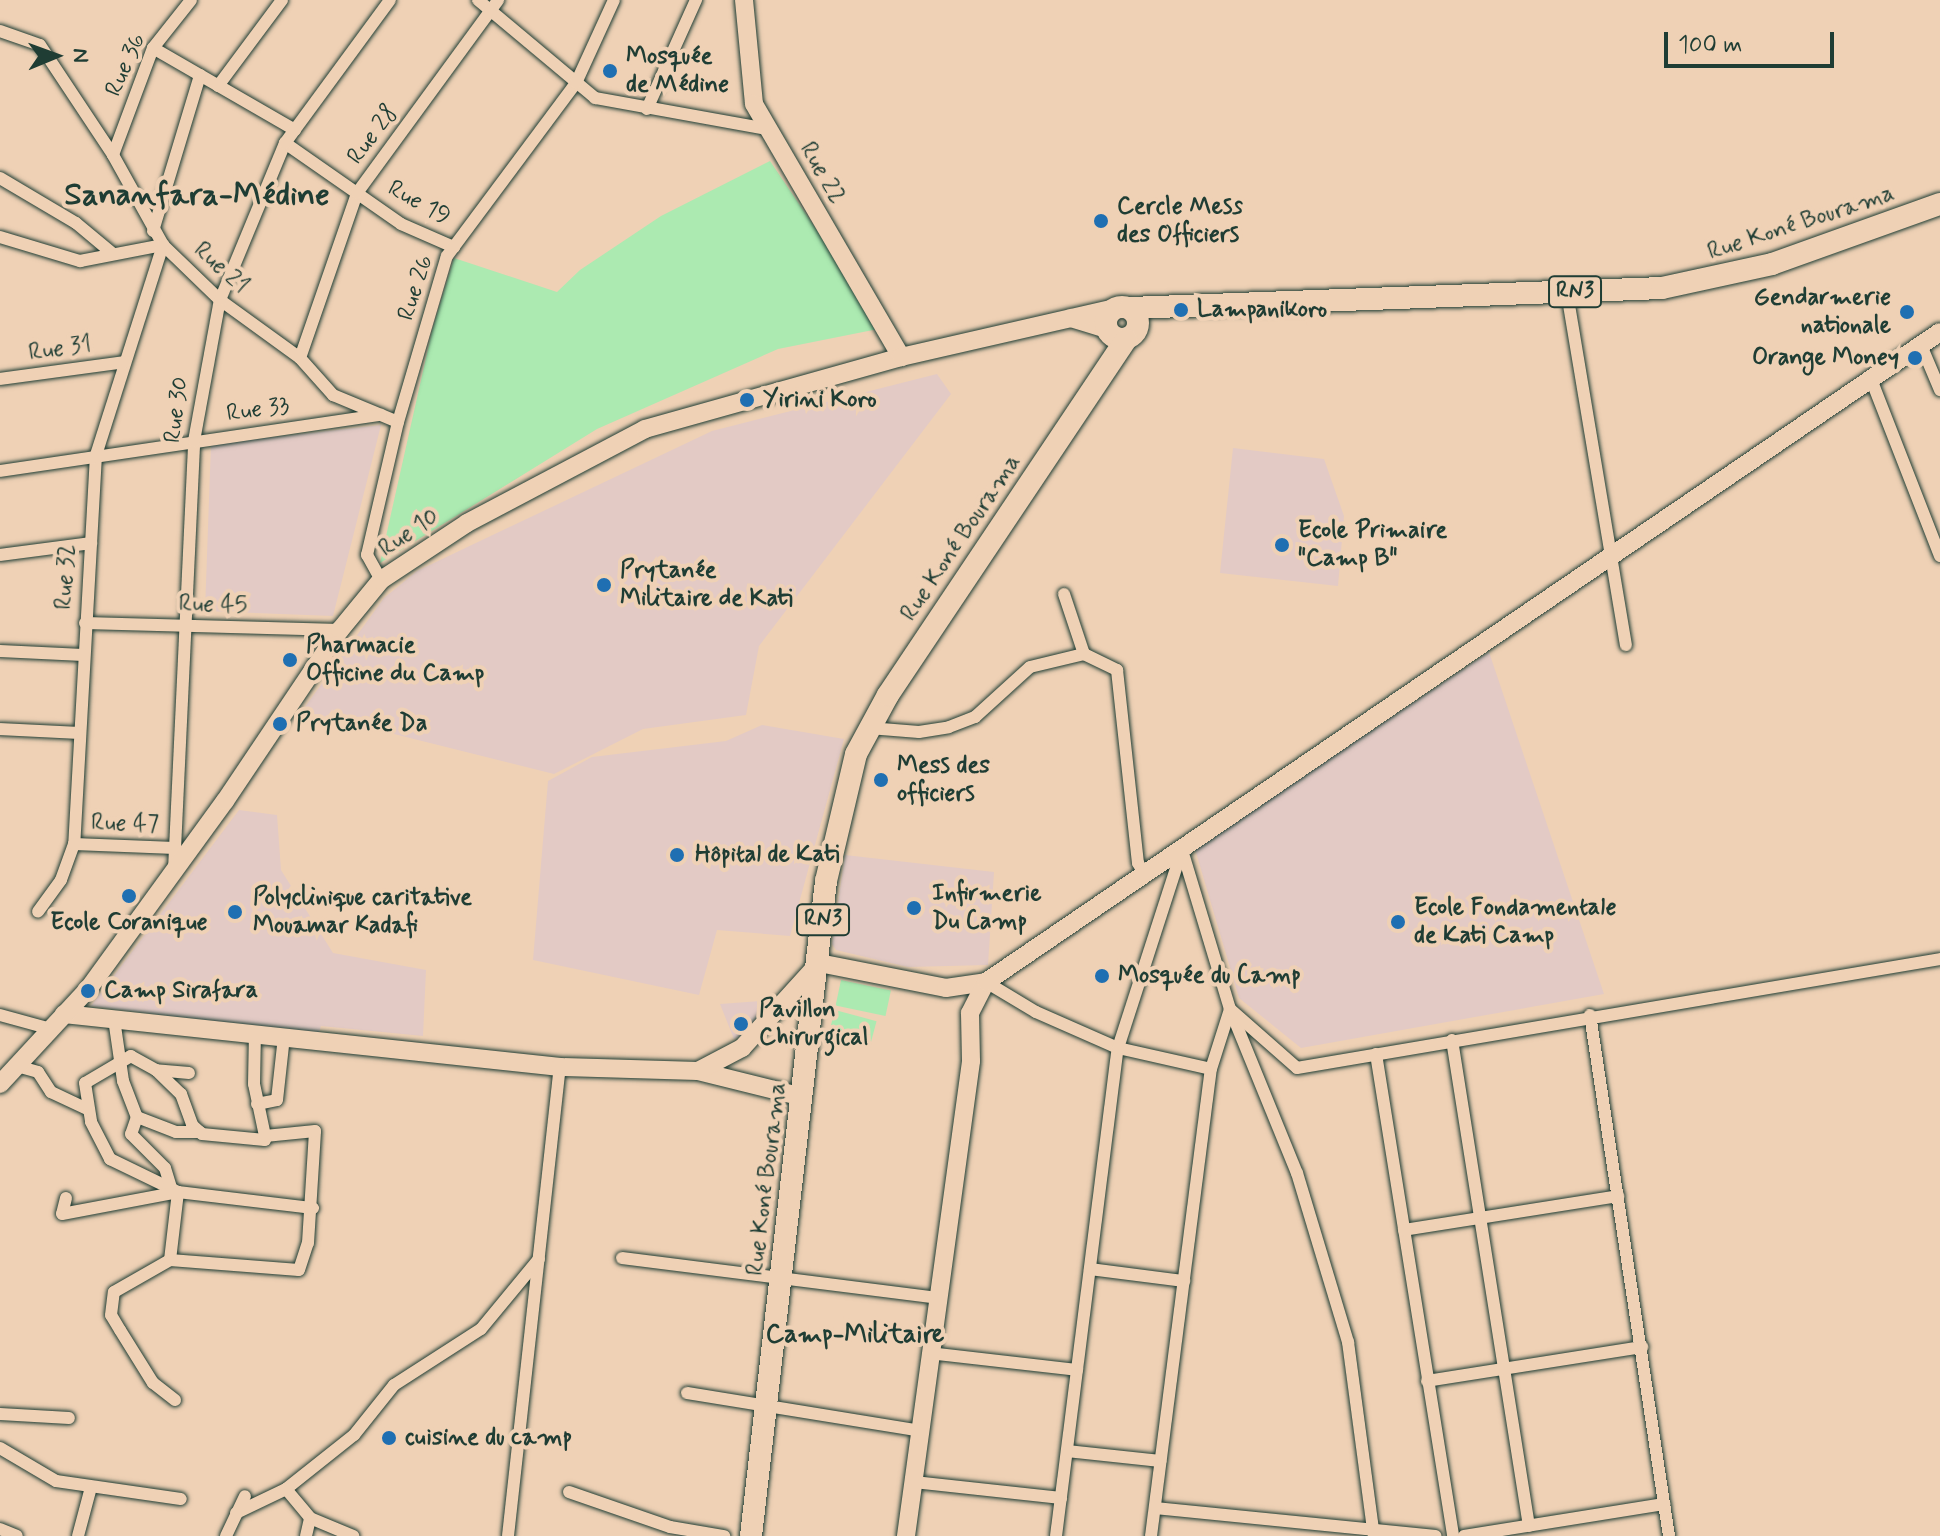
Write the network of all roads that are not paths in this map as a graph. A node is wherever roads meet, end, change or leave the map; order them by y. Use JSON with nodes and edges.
{"nodes":[{"id":1,"x":191,"y":0,"type":"edge"},
{"id":2,"x":282,"y":0,"type":"edge"},
{"id":3,"x":390,"y":0,"type":"edge"},
{"id":4,"x":478,"y":0,"type":"edge"},
{"id":5,"x":614,"y":0,"type":"edge"},
{"id":6,"x":696,"y":0,"type":"edge"},
{"id":7,"x":744,"y":0,"type":"edge"},
{"id":8,"x":495,"y":6,"type":"edge"},
{"id":9,"x":0,"y":31,"type":"edge"},
{"id":10,"x":153,"y":48,"type":"junction"},
{"id":11,"x":200,"y":75,"type":"junction"},
{"id":12,"x":576,"y":83,"type":"junction"},
{"id":13,"x":218,"y":86,"type":"junction"},
{"id":14,"x":647,"y":109,"type":"junction"},
{"id":15,"x":768,"y":129,"type":"junction"},
{"id":16,"x":295,"y":130,"type":"junction"},
{"id":17,"x":285,"y":143,"type":"junction"},
{"id":18,"x":113,"y":155,"type":"junction"},
{"id":19,"x":0,"y":178,"type":"edge"},
{"id":20,"x":357,"y":193,"type":"junction"},
{"id":21,"x":1940,"y":204,"type":"edge"},
{"id":22,"x":153,"y":231,"type":"junction"},
{"id":23,"x":0,"y":237,"type":"edge"},
{"id":24,"x":163,"y":245,"type":"junction"},
{"id":25,"x":454,"y":247,"type":"junction"},
{"id":26,"x":112,"y":253,"type":"junction"},
{"id":27,"x":1567,"y":293,"type":"junction"},
{"id":28,"x":220,"y":300,"type":"junction"},
{"id":29,"x":1197,"y":305,"type":"junction"},
{"id":30,"x":1125,"y":307,"type":"junction"},
{"id":31,"x":1056,"y":319,"type":"junction"},
{"id":32,"x":1940,"y":332,"type":"edge"},
{"id":33,"x":1120,"y":333,"type":"junction"},
{"id":34,"x":1921,"y":345,"type":"junction"},
{"id":35,"x":901,"y":357,"type":"junction"},
{"id":36,"x":300,"y":358,"type":"junction"},
{"id":37,"x":125,"y":362,"type":"junction"},
{"id":38,"x":0,"y":379,"type":"edge"},
{"id":39,"x":1871,"y":379,"type":"junction"},
{"id":40,"x":1940,"y":390,"type":"edge"},
{"id":41,"x":381,"y":415,"type":"junction"},
{"id":42,"x":398,"y":422,"type":"junction"},
{"id":43,"x":194,"y":441,"type":"junction"},
{"id":44,"x":96,"y":455,"type":"junction"},
{"id":45,"x":0,"y":471,"type":"edge"},
{"id":46,"x":91,"y":543,"type":"junction"},
{"id":47,"x":1611,"y":554,"type":"junction"},
{"id":48,"x":0,"y":555,"type":"edge"},
{"id":49,"x":1940,"y":556,"type":"edge"},
{"id":50,"x":381,"y":580,"type":"junction"},
{"id":51,"x":1064,"y":594,"type":"dead end"},
{"id":52,"x":85,"y":623,"type":"junction"},
{"id":53,"x":187,"y":626,"type":"junction"},
{"id":54,"x":340,"y":630,"type":"junction"},
{"id":55,"x":1626,"y":645,"type":"dead end"},
{"id":56,"x":0,"y":651,"type":"edge"},
{"id":57,"x":1084,"y":654,"type":"junction"},
{"id":58,"x":83,"y":655,"type":"junction"},
{"id":59,"x":869,"y":728,"type":"junction"},
{"id":60,"x":0,"y":729,"type":"edge"},
{"id":61,"x":79,"y":733,"type":"junction"},
{"id":62,"x":74,"y":844,"type":"junction"},
{"id":63,"x":175,"y":848,"type":"junction"},
{"id":64,"x":1182,"y":850,"type":"junction"},
{"id":65,"x":173,"y":875,"type":"junction"},
{"id":66,"x":1145,"y":875,"type":"junction"},
{"id":67,"x":38,"y":912,"type":"dead end"},
{"id":68,"x":1940,"y":959,"type":"edge"},
{"id":69,"x":819,"y":963,"type":"junction"},
{"id":70,"x":986,"y":982,"type":"junction"},
{"id":71,"x":946,"y":988,"type":"junction"},
{"id":72,"x":1230,"y":1009,"type":"junction"},
{"id":73,"x":64,"y":1014,"type":"junction"},
{"id":74,"x":0,"y":1015,"type":"edge"},
{"id":75,"x":1590,"y":1015,"type":"junction"},
{"id":76,"x":114,"y":1019,"type":"junction"},
{"id":77,"x":51,"y":1029,"type":"junction"},
{"id":78,"x":970,"y":1030,"type":"junction"},
{"id":79,"x":255,"y":1034,"type":"junction"},
{"id":80,"x":284,"y":1037,"type":"junction"},
{"id":81,"x":1452,"y":1040,"type":"junction"},
{"id":82,"x":1118,"y":1048,"type":"junction"},
{"id":83,"x":1376,"y":1054,"type":"junction"},
{"id":84,"x":723,"y":1060,"type":"junction"},
{"id":85,"x":121,"y":1065,"type":"junction"},
{"id":86,"x":17,"y":1066,"type":"junction"},
{"id":87,"x":560,"y":1067,"type":"junction"},
{"id":88,"x":1211,"y":1069,"type":"junction"},
{"id":89,"x":156,"y":1070,"type":"junction"},
{"id":90,"x":698,"y":1071,"type":"junction"},
{"id":91,"x":189,"y":1073,"type":"dead end"},
{"id":92,"x":731,"y":1078,"type":"junction"},
{"id":93,"x":0,"y":1084,"type":"edge"},
{"id":94,"x":803,"y":1097,"type":"junction"},
{"id":95,"x":257,"y":1104,"type":"junction"},
{"id":96,"x":89,"y":1110,"type":"junction"},
{"id":97,"x":137,"y":1117,"type":"junction"},
{"id":98,"x":200,"y":1132,"type":"junction"},
{"id":99,"x":265,"y":1136,"type":"junction"},
{"id":100,"x":175,"y":1190,"type":"junction"},
{"id":101,"x":1618,"y":1196,"type":"junction"},
{"id":102,"x":66,"y":1198,"type":"dead end"},
{"id":103,"x":313,"y":1208,"type":"junction"},
{"id":104,"x":1480,"y":1218,"type":"junction"},
{"id":105,"x":1404,"y":1230,"type":"junction"},
{"id":106,"x":622,"y":1258,"type":"dead end"},
{"id":107,"x":539,"y":1259,"type":"junction"},
{"id":108,"x":170,"y":1260,"type":"junction"},
{"id":109,"x":1090,"y":1269,"type":"junction"},
{"id":110,"x":781,"y":1278,"type":"junction"},
{"id":111,"x":1184,"y":1281,"type":"junction"},
{"id":112,"x":939,"y":1298,"type":"junction"},
{"id":113,"x":1642,"y":1347,"type":"junction"},
{"id":114,"x":937,"y":1354,"type":"dead end"},
{"id":115,"x":1503,"y":1369,"type":"junction"},
{"id":116,"x":1077,"y":1370,"type":"junction"},
{"id":117,"x":1427,"y":1381,"type":"junction"},
{"id":118,"x":687,"y":1393,"type":"dead end"},
{"id":119,"x":175,"y":1400,"type":"dead end"},
{"id":120,"x":766,"y":1406,"type":"junction"},
{"id":121,"x":0,"y":1414,"type":"edge"},
{"id":122,"x":69,"y":1418,"type":"dead end"},
{"id":123,"x":921,"y":1431,"type":"junction"},
{"id":124,"x":0,"y":1448,"type":"edge"},
{"id":125,"x":1067,"y":1451,"type":"junction"},
{"id":126,"x":1160,"y":1461,"type":"junction"},
{"id":127,"x":914,"y":1482,"type":"junction"},
{"id":128,"x":91,"y":1487,"type":"junction"},
{"id":129,"x":286,"y":1489,"type":"junction"},
{"id":130,"x":569,"y":1492,"type":"dead end"},
{"id":131,"x":245,"y":1496,"type":"dead end"},
{"id":132,"x":1061,"y":1498,"type":"junction"},
{"id":133,"x":181,"y":1499,"type":"dead end"},
{"id":134,"x":1664,"y":1504,"type":"junction"},
{"id":135,"x":1155,"y":1508,"type":"junction"},
{"id":136,"x":236,"y":1513,"type":"junction"},
{"id":137,"x":310,"y":1518,"type":"junction"},
{"id":138,"x":1529,"y":1526,"type":"junction"},
{"id":139,"x":0,"y":1529,"type":"edge"},
{"id":140,"x":1375,"y":1533,"type":"edge"},
{"id":141,"x":17,"y":1536,"type":"edge"},
{"id":142,"x":78,"y":1536,"type":"edge"},
{"id":143,"x":226,"y":1536,"type":"edge"},
{"id":144,"x":306,"y":1536,"type":"edge"},
{"id":145,"x":353,"y":1536,"type":"edge"},
{"id":146,"x":508,"y":1536,"type":"edge"},
{"id":147,"x":724,"y":1536,"type":"edge"},
{"id":148,"x":751,"y":1536,"type":"edge"},
{"id":149,"x":906,"y":1536,"type":"edge"},
{"id":150,"x":1056,"y":1536,"type":"edge"},
{"id":151,"x":1151,"y":1536,"type":"edge"},
{"id":152,"x":1436,"y":1536,"type":"edge"},
{"id":153,"x":1453,"y":1536,"type":"edge"},
{"id":154,"x":1464,"y":1536,"type":"edge"},
{"id":155,"x":1669,"y":1536,"type":"edge"}],
"edges":[{"from":1,"to":10,"type":"street","name":"Rue 36"},
{"from":2,"to":13,"type":"street"},
{"from":3,"to":16,"type":"street","name":"Rue 30"},
{"from":4,"to":8,"type":"street"},
{"from":5,"to":12,"type":"street","name":"Rue 26"},
{"from":6,"to":14,"type":"street"},
{"from":7,"to":15,"type":"street","name":"Rue 22"},
{"from":8,"to":12,"type":"street"},
{"from":8,"to":20,"type":"street","name":"Rue 28"},
{"from":9,"to":18,"type":"street","name":"Rue 21"},
{"from":10,"to":11,"type":"street"},
{"from":10,"to":18,"type":"street","name":"Rue 36"},
{"from":11,"to":13,"type":"street"},
{"from":11,"to":22,"type":"street"},
{"from":12,"to":14,"type":"street"},
{"from":12,"to":25,"type":"street","name":"Rue 26"},
{"from":13,"to":16,"type":"street"},
{"from":14,"to":15,"type":"street"},
{"from":15,"to":35,"type":"street","name":"Rue 22"},
{"from":16,"to":17,"type":"street","name":"Rue 30"},
{"from":17,"to":20,"type":"street","name":"Rue 19"},
{"from":17,"to":28,"type":"street","name":"Rue 30"},
{"from":18,"to":22,"type":"street","name":"Rue 21"},
{"from":19,"to":26,"type":"street"},
{"from":20,"to":25,"type":"street","name":"Rue 19"},
{"from":20,"to":36,"type":"street","name":"Rue 28"},
{"from":21,"to":27,"type":"highway","name":"Rue Koné Bourama","number":"RN3"},
{"from":22,"to":24,"type":"street","name":"Rue 21"},
{"from":23,"to":26,"type":"street"},
{"from":24,"to":26,"type":"street"},
{"from":24,"to":28,"type":"street","name":"Rue 21"},
{"from":24,"to":37,"type":"street","name":"Rue 32"},
{"from":25,"to":42,"type":"street","name":"Rue 26"},
{"from":27,"to":29,"type":"highway","name":"Rue Koné Bourama","number":"RN3"},
{"from":27,"to":47,"type":"street"},
{"from":28,"to":36,"type":"street","name":"Rue 21"},
{"from":28,"to":43,"type":"street","name":"Rue 30"},
{"from":29,"to":30,"type":"highway","name":"Rue Koné Bourama","number":"RN3"},
{"from":29,"to":33,"type":"highway","name":"Rue Koné Bourama","number":"RN3"},
{"from":30,"to":31,"type":"street","name":"Rue 10"},
{"from":30,"to":33,"type":"highway"},
{"from":31,"to":33,"type":"street","name":"Rue 10"},
{"from":31,"to":35,"type":"street","name":"Rue 10"},
{"from":32,"to":34,"type":"street"},
{"from":33,"to":59,"type":"highway","name":"Rue Koné Bourama","number":"RN3"},
{"from":34,"to":39,"type":"street"},
{"from":34,"to":40,"type":"street"},
{"from":35,"to":50,"type":"street","name":"Rue 10"},
{"from":36,"to":41,"type":"street","name":"Rue 21"},
{"from":37,"to":38,"type":"street","name":"Rue 31"},
{"from":37,"to":44,"type":"street","name":"Rue 32"},
{"from":39,"to":47,"type":"street"},
{"from":39,"to":49,"type":"street"},
{"from":41,"to":42,"type":"street","name":"Rue 21"},
{"from":41,"to":43,"type":"street","name":"Rue 33"},
{"from":42,"to":50,"type":"street","name":"Rue 26"},
{"from":43,"to":44,"type":"street","name":"Rue 33"},
{"from":43,"to":53,"type":"street","name":"Rue 30"},
{"from":44,"to":45,"type":"street","name":"Rue 33"},
{"from":44,"to":46,"type":"street","name":"Rue 32"},
{"from":46,"to":48,"type":"street"},
{"from":46,"to":52,"type":"street","name":"Rue 32"},
{"from":47,"to":55,"type":"street"},
{"from":47,"to":64,"type":"street"},
{"from":50,"to":54,"type":"street","name":"Rue 10"},
{"from":51,"to":57,"type":"street"},
{"from":52,"to":53,"type":"street","name":"Rue 45"},
{"from":52,"to":58,"type":"street","name":"Rue 32"},
{"from":53,"to":54,"type":"street","name":"Rue 45"},
{"from":53,"to":63,"type":"street","name":"Rue 30"},
{"from":54,"to":65,"type":"street","name":"Rue 10"},
{"from":56,"to":58,"type":"street"},
{"from":57,"to":59,"type":"street"},
{"from":57,"to":66,"type":"street"},
{"from":58,"to":61,"type":"street","name":"Rue 32"},
{"from":59,"to":69,"type":"highway","name":"Rue Koné Bourama","number":"RN3"},
{"from":60,"to":61,"type":"street"},
{"from":61,"to":62,"type":"street","name":"Rue 32"},
{"from":62,"to":63,"type":"street","name":"Rue 47"},
{"from":62,"to":67,"type":"street","name":"Rue 32"},
{"from":63,"to":65,"type":"street","name":"Rue 30"},
{"from":64,"to":66,"type":"street"},
{"from":64,"to":72,"type":"street"},
{"from":64,"to":82,"type":"street"},
{"from":65,"to":73,"type":"street","name":"Rue 10"},
{"from":66,"to":70,"type":"street"},
{"from":68,"to":75,"type":"street"},
{"from":69,"to":71,"type":"street"},
{"from":69,"to":84,"type":"street"},
{"from":69,"to":94,"type":"highway","name":"Rue Koné Bourama","number":"RN3"},
{"from":70,"to":71,"type":"street"},
{"from":70,"to":78,"type":"street"},
{"from":70,"to":82,"type":"street"},
{"from":71,"to":78,"type":"street"},
{"from":72,"to":83,"type":"street"},
{"from":72,"to":88,"type":"street"},
{"from":72,"to":140,"type":"street"},
{"from":73,"to":76,"type":"street"},
{"from":73,"to":77,"type":"street","name":"Rue 10"},
{"from":74,"to":77,"type":"street"},
{"from":75,"to":81,"type":"street"},
{"from":75,"to":101,"type":"street"},
{"from":76,"to":79,"type":"street"},
{"from":76,"to":85,"type":"street"},
{"from":77,"to":86,"type":"street","name":"Rue 10"},
{"from":78,"to":112,"type":"street"},
{"from":79,"to":80,"type":"street"},
{"from":79,"to":95,"type":"street"},
{"from":80,"to":87,"type":"street"},
{"from":80,"to":95,"type":"street"},
{"from":81,"to":83,"type":"street"},
{"from":81,"to":104,"type":"street"},
{"from":82,"to":88,"type":"street"},
{"from":82,"to":109,"type":"street"},
{"from":83,"to":105,"type":"street"},
{"from":84,"to":90,"type":"street"},
{"from":84,"to":92,"type":"street"},
{"from":85,"to":89,"type":"street"},
{"from":85,"to":96,"type":"street"},
{"from":85,"to":97,"type":"street"},
{"from":86,"to":93,"type":"street","name":"Rue 10"},
{"from":86,"to":96,"type":"street"},
{"from":87,"to":90,"type":"street"},
{"from":87,"to":107,"type":"street"},
{"from":88,"to":111,"type":"street"},
{"from":89,"to":91,"type":"street"},
{"from":89,"to":98,"type":"street"},
{"from":90,"to":92,"type":"street"},
{"from":92,"to":94,"type":"street"},
{"from":94,"to":110,"type":"highway","name":"Rue Koné Bourama","number":"RN3"},
{"from":95,"to":99,"type":"street"},
{"from":96,"to":100,"type":"street"},
{"from":97,"to":98,"type":"street"},
{"from":97,"to":100,"type":"street"},
{"from":98,"to":99,"type":"street"},
{"from":99,"to":103,"type":"street"},
{"from":100,"to":102,"type":"street"},
{"from":100,"to":103,"type":"street"},
{"from":100,"to":108,"type":"street"},
{"from":101,"to":104,"type":"street"},
{"from":101,"to":113,"type":"street"},
{"from":103,"to":108,"type":"street"},
{"from":104,"to":105,"type":"street"},
{"from":104,"to":115,"type":"street"},
{"from":105,"to":117,"type":"street"},
{"from":106,"to":110,"type":"street"},
{"from":107,"to":129,"type":"street"},
{"from":107,"to":146,"type":"street"},
{"from":108,"to":119,"type":"street"},
{"from":109,"to":111,"type":"street"},
{"from":109,"to":116,"type":"street"},
{"from":110,"to":112,"type":"street"},
{"from":110,"to":120,"type":"highway","name":"Rue Koné Bourama","number":"RN3"},
{"from":111,"to":126,"type":"street"},
{"from":112,"to":123,"type":"street"},
{"from":113,"to":115,"type":"street"},
{"from":113,"to":134,"type":"street"},
{"from":114,"to":116,"type":"street"},
{"from":115,"to":117,"type":"street"},
{"from":115,"to":138,"type":"street"},
{"from":116,"to":125,"type":"street"},
{"from":117,"to":153,"type":"street"},
{"from":118,"to":120,"type":"street"},
{"from":120,"to":123,"type":"street"},
{"from":120,"to":148,"type":"highway","name":"Rue Koné Bourama","number":"RN3"},
{"from":121,"to":122,"type":"street"},
{"from":123,"to":127,"type":"street"},
{"from":124,"to":128,"type":"street"},
{"from":125,"to":126,"type":"street"},
{"from":125,"to":132,"type":"street"},
{"from":126,"to":135,"type":"street"},
{"from":127,"to":132,"type":"street"},
{"from":127,"to":149,"type":"street"},
{"from":128,"to":133,"type":"street"},
{"from":128,"to":142,"type":"street"},
{"from":129,"to":136,"type":"street"},
{"from":129,"to":137,"type":"street"},
{"from":130,"to":147,"type":"street"},
{"from":131,"to":136,"type":"street"},
{"from":132,"to":150,"type":"street"},
{"from":134,"to":138,"type":"street"},
{"from":134,"to":155,"type":"street"},
{"from":135,"to":140,"type":"street"},
{"from":135,"to":151,"type":"street"},
{"from":136,"to":143,"type":"street"},
{"from":137,"to":144,"type":"street"},
{"from":137,"to":145,"type":"street"},
{"from":138,"to":154,"type":"street"},
{"from":139,"to":141,"type":"street"},
{"from":140,"to":152,"type":"street"}]}
